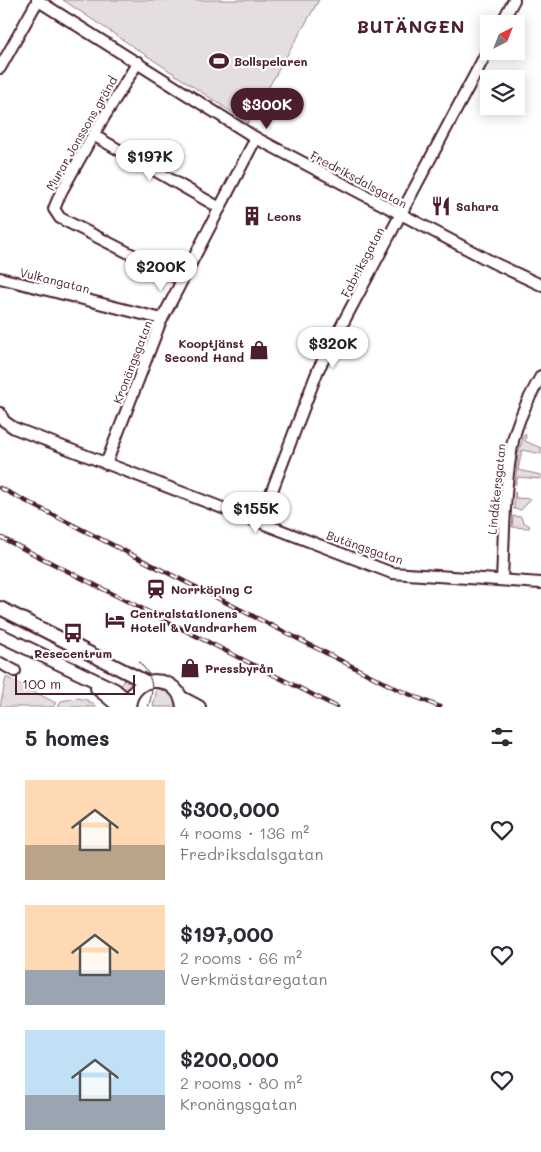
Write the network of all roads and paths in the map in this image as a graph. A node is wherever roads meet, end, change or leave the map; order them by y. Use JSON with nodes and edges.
{"nodes":[{"id":1,"x":38,"y":0,"type":"edge"},
{"id":2,"x":514,"y":0,"type":"edge"},
{"id":3,"x":506,"y":15,"type":"edge"},
{"id":4,"x":483,"y":60,"type":"edge"},
{"id":5,"x":138,"y":62,"type":"junction"},
{"id":6,"x":0,"y":68,"type":"edge"},
{"id":7,"x":93,"y":135,"type":"junction"},
{"id":8,"x":256,"y":138,"type":"junction"},
{"id":9,"x":220,"y":208,"type":"junction"},
{"id":10,"x":401,"y":215,"type":"junction"},
{"id":11,"x":494,"y":264,"type":"junction"},
{"id":12,"x":0,"y":278,"type":"edge"},
{"id":13,"x":182,"y":280,"type":"junction"},
{"id":14,"x":539,"y":283,"type":"edge"},
{"id":15,"x":541,"y":292,"type":"edge"},
{"id":16,"x":162,"y":319,"type":"junction"},
{"id":17,"x":541,"y":376,"type":"edge"},
{"id":18,"x":0,"y":413,"type":"edge"},
{"id":19,"x":106,"y":464,"type":"junction"},
{"id":20,"x":260,"y":522,"type":"junction"},
{"id":21,"x":502,"y":580,"type":"junction"},
{"id":22,"x":541,"y":583,"type":"edge"},
{"id":23,"x":0,"y":608,"type":"edge"},
{"id":24,"x":0,"y":635,"type":"edge"},
{"id":25,"x":0,"y":663,"type":"edge"},
{"id":26,"x":16,"y":671,"type":"dead end"},
{"id":27,"x":146,"y":682,"type":"junction"},
{"id":28,"x":182,"y":702,"type":"edge"},
{"id":29,"x":126,"y":706,"type":"edge"},
{"id":30,"x":199,"y":707,"type":"edge"}],
"edges":[{"from":1,"to":5,"type":"street","name":"Fredriksdalsgatan"},
{"from":1,"to":6,"type":"street"},
{"from":2,"to":3,"type":"street"},
{"from":4,"to":10,"type":"street","name":"Fabriksgatan"},
{"from":5,"to":7,"type":"street","name":"Murar Jonssons gränd"},
{"from":5,"to":8,"type":"street","name":"Fredriksdalsgatan"},
{"from":7,"to":9,"type":"street"},
{"from":7,"to":13,"type":"street","name":"Murar Jonssons gränd"},
{"from":8,"to":9,"type":"street","name":"Kronängsgatan"},
{"from":8,"to":10,"type":"street","name":"Fredriksdalsgatan"},
{"from":9,"to":13,"type":"street","name":"Kronängsgatan"},
{"from":10,"to":11,"type":"street","name":"Fredriksdalsgatan"},
{"from":10,"to":20,"type":"street","name":"Fabriksgatan"},
{"from":11,"to":14,"type":"street","name":"Fredriksdalsgatan"},
{"from":11,"to":15,"type":"street","name":"Fredriksdalsgatan"},
{"from":12,"to":16,"type":"street","name":"Vulkangatan"},
{"from":13,"to":16,"type":"street","name":"Kronängsgatan"},
{"from":16,"to":19,"type":"street","name":"Kronängsgatan"},
{"from":17,"to":21,"type":"street","name":"Lindåkersgatan"},
{"from":18,"to":19,"type":"street","name":"Butängsgatan"},
{"from":19,"to":20,"type":"street","name":"Butängsgatan"},
{"from":20,"to":21,"type":"street","name":"Butängsgatan"},
{"from":21,"to":22,"type":"street","name":"Butängsgatan"},
{"from":23,"to":27,"type":"main road"},
{"from":24,"to":29,"type":"main road"},
{"from":25,"to":26,"type":"street"},
{"from":27,"to":28,"type":"main road"},
{"from":27,"to":29,"type":"main road"},
{"from":28,"to":30,"type":"main road"}]}
